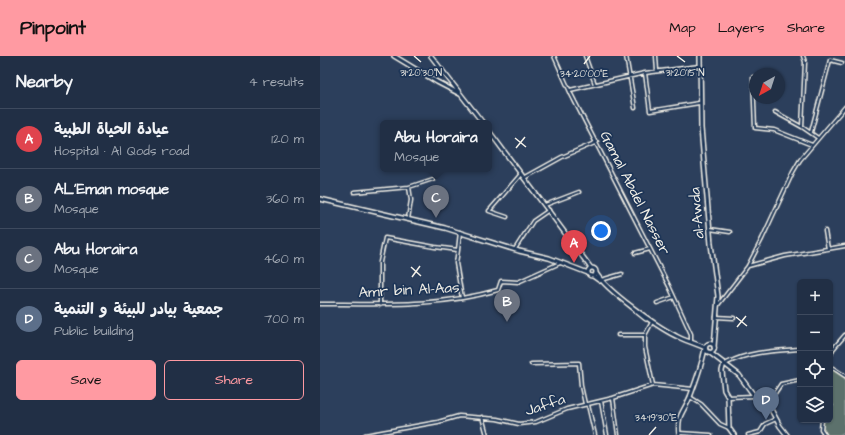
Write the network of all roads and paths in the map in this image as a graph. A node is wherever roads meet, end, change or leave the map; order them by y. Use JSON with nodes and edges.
{"nodes":[{"id":1,"x":394,"y":56,"type":"edge"},
{"id":2,"x":437,"y":56,"type":"edge"},
{"id":3,"x":554,"y":56,"type":"edge"},
{"id":4,"x":585,"y":56,"type":"edge"},
{"id":5,"x":626,"y":56,"type":"edge"},
{"id":6,"x":656,"y":56,"type":"edge"},
{"id":7,"x":700,"y":56,"type":"edge"},
{"id":8,"x":803,"y":56,"type":"edge"},
{"id":9,"x":432,"y":57,"type":"edge"},
{"id":10,"x":842,"y":63,"type":"dead end"},
{"id":11,"x":699,"y":66,"type":"junction"},
{"id":12,"x":657,"y":71,"type":"junction"},
{"id":13,"x":645,"y":73,"type":"junction"},
{"id":14,"x":629,"y":76,"type":"junction"},
{"id":15,"x":595,"y":84,"type":"junction"},
{"id":16,"x":570,"y":90,"type":"junction"},
{"id":17,"x":461,"y":94,"type":"junction"},
{"id":18,"x":699,"y":103,"type":"junction"},
{"id":19,"x":754,"y":104,"type":"edge"},
{"id":20,"x":845,"y":107,"type":"edge"},
{"id":21,"x":635,"y":108,"type":"dead end"},
{"id":22,"x":774,"y":112,"type":"dead end"},
{"id":23,"x":481,"y":120,"type":"edge"},
{"id":24,"x":802,"y":126,"type":"junction"},
{"id":25,"x":811,"y":132,"type":"junction"},
{"id":26,"x":492,"y":135,"type":"edge"},
{"id":27,"x":818,"y":138,"type":"junction"},
{"id":28,"x":596,"y":142,"type":"junction"},
{"id":29,"x":812,"y":145,"type":"junction"},
{"id":30,"x":521,"y":174,"type":"junction"},
{"id":31,"x":524,"y":178,"type":"junction"},
{"id":32,"x":433,"y":179,"type":"dead end"},
{"id":33,"x":409,"y":187,"type":"junction"},
{"id":34,"x":354,"y":192,"type":"dead end"},
{"id":35,"x":579,"y":192,"type":"dead end"},
{"id":36,"x":320,"y":199,"type":"edge"},
{"id":37,"x":546,"y":205,"type":"junction"},
{"id":38,"x":549,"y":210,"type":"junction"},
{"id":39,"x":507,"y":217,"type":"dead end"},
{"id":40,"x":408,"y":219,"type":"junction"},
{"id":41,"x":710,"y":229,"type":"junction"},
{"id":42,"x":825,"y":230,"type":"dead end"},
{"id":43,"x":460,"y":232,"type":"junction"},
{"id":44,"x":730,"y":232,"type":"dead end"},
{"id":45,"x":845,"y":246,"type":"edge"},
{"id":46,"x":515,"y":249,"type":"junction"},
{"id":47,"x":650,"y":249,"type":"junction"},
{"id":48,"x":828,"y":249,"type":"junction"},
{"id":49,"x":458,"y":250,"type":"junction"},
{"id":50,"x":635,"y":253,"type":"dead end"},
{"id":51,"x":561,"y":262,"type":"junction"},
{"id":52,"x":748,"y":266,"type":"junction"},
{"id":53,"x":591,"y":268,"type":"junction"},
{"id":54,"x":588,"y":273,"type":"junction"},
{"id":55,"x":594,"y":274,"type":"junction"},
{"id":56,"x":622,"y":274,"type":"dead end"},
{"id":57,"x":601,"y":280,"type":"junction"},
{"id":58,"x":674,"y":297,"type":"junction"},
{"id":59,"x":462,"y":298,"type":"junction"},
{"id":60,"x":657,"y":303,"type":"dead end"},
{"id":61,"x":320,"y":304,"type":"edge"},
{"id":62,"x":380,"y":305,"type":"junction"},
{"id":63,"x":718,"y":305,"type":"junction"},
{"id":64,"x":716,"y":317,"type":"junction"},
{"id":65,"x":734,"y":318,"type":"dead end"},
{"id":66,"x":653,"y":322,"type":"junction"},
{"id":67,"x":714,"y":334,"type":"junction"},
{"id":68,"x":618,"y":335,"type":"dead end"},
{"id":69,"x":645,"y":335,"type":"junction"},
{"id":70,"x":845,"y":335,"type":"edge"},
{"id":71,"x":691,"y":342,"type":"junction"},
{"id":72,"x":706,"y":346,"type":"junction"},
{"id":73,"x":833,"y":347,"type":"edge"},
{"id":74,"x":714,"y":348,"type":"junction"},
{"id":75,"x":797,"y":349,"type":"edge"},
{"id":76,"x":709,"y":352,"type":"junction"},
{"id":77,"x":704,"y":356,"type":"junction"},
{"id":78,"x":718,"y":358,"type":"junction"},
{"id":79,"x":724,"y":363,"type":"junction"},
{"id":80,"x":531,"y":364,"type":"dead end"},
{"id":81,"x":833,"y":368,"type":"edge"},
{"id":82,"x":845,"y":376,"type":"edge"},
{"id":83,"x":797,"y":381,"type":"edge"},
{"id":84,"x":653,"y":385,"type":"junction"},
{"id":85,"x":693,"y":389,"type":"junction"},
{"id":86,"x":754,"y":396,"type":"junction"},
{"id":87,"x":690,"y":397,"type":"junction"},
{"id":88,"x":728,"y":397,"type":"junction"},
{"id":89,"x":613,"y":398,"type":"junction"},
{"id":90,"x":601,"y":400,"type":"junction"},
{"id":91,"x":585,"y":404,"type":"junction"},
{"id":92,"x":768,"y":404,"type":"junction"},
{"id":93,"x":482,"y":418,"type":"junction"},
{"id":94,"x":776,"y":419,"type":"junction"},
{"id":95,"x":822,"y":423,"type":"edge"},
{"id":96,"x":729,"y":428,"type":"junction"},
{"id":97,"x":380,"y":434,"type":"edge"},
{"id":98,"x":679,"y":434,"type":"edge"},
{"id":99,"x":365,"y":435,"type":"edge"},
{"id":100,"x":487,"y":435,"type":"edge"},
{"id":101,"x":595,"y":435,"type":"edge"},
{"id":102,"x":607,"y":435,"type":"edge"},
{"id":103,"x":618,"y":435,"type":"edge"},
{"id":104,"x":711,"y":435,"type":"edge"},
{"id":105,"x":734,"y":435,"type":"edge"},
{"id":106,"x":748,"y":435,"type":"edge"},
{"id":107,"x":788,"y":435,"type":"edge"},
{"id":108,"x":825,"y":435,"type":"edge"}],
"edges":[{"from":1,"to":17,"type":"main road"},
{"from":2,"to":9,"type":"street"},
{"from":3,"to":16,"type":"street","name":"Gamal Abdel Nasser"},
{"from":4,"to":15,"type":"street"},
{"from":5,"to":14,"type":"street"},
{"from":6,"to":12,"type":"street"},
{"from":7,"to":11,"type":"main road","name":"al-Awda"},
{"from":8,"to":24,"type":"street"},
{"from":9,"to":17,"type":"main road"},
{"from":10,"to":25,"type":"street"},
{"from":11,"to":12,"type":"street"},
{"from":11,"to":18,"type":"main road","name":"al-Awda"},
{"from":12,"to":13,"type":"street"},
{"from":13,"to":14,"type":"street"},
{"from":13,"to":18,"type":"street"},
{"from":14,"to":15,"type":"street"},
{"from":14,"to":21,"type":"street"},
{"from":15,"to":16,"type":"street"},
{"from":16,"to":28,"type":"street","name":"Gamal Abdel Nasser"},
{"from":17,"to":23,"type":"main road"},
{"from":18,"to":41,"type":"main road","name":"al-Awda"},
{"from":19,"to":29,"type":"street"},
{"from":20,"to":27,"type":"street"},
{"from":22,"to":24,"type":"street"},
{"from":24,"to":25,"type":"street"},
{"from":25,"to":27,"type":"street"},
{"from":26,"to":30,"type":"main road"},
{"from":27,"to":29,"type":"street"},
{"from":28,"to":31,"type":"street"},
{"from":28,"to":47,"type":"street","name":"Gamal Abdel Nasser"},
{"from":29,"to":52,"type":"street"},
{"from":30,"to":31,"type":"main road"},
{"from":30,"to":39,"type":"street"},
{"from":31,"to":37,"type":"main road"},
{"from":32,"to":33,"type":"street"},
{"from":33,"to":34,"type":"street"},
{"from":33,"to":40,"type":"street"},
{"from":35,"to":37,"type":"street"},
{"from":36,"to":40,"type":"main road"},
{"from":37,"to":38,"type":"main road"},
{"from":38,"to":46,"type":"street"},
{"from":38,"to":53,"type":"main road"},
{"from":40,"to":43,"type":"main road"},
{"from":41,"to":44,"type":"street"},
{"from":41,"to":63,"type":"main road","name":"al-Awda"},
{"from":42,"to":48,"type":"street"},
{"from":43,"to":46,"type":"main road"},
{"from":43,"to":49,"type":"street"},
{"from":45,"to":48,"type":"street"},
{"from":46,"to":51,"type":"main road"},
{"from":47,"to":50,"type":"street"},
{"from":47,"to":58,"type":"street","name":"Gamal Abdel Nasser"},
{"from":48,"to":52,"type":"street"},
{"from":49,"to":59,"type":"street"},
{"from":49,"to":62,"type":"street"},
{"from":51,"to":54,"type":"main road"},
{"from":51,"to":59,"type":"street","name":"Amr bin Al-Aas"},
{"from":52,"to":63,"type":"street"},
{"from":53,"to":54,"type":"main road"},
{"from":53,"to":55,"type":"main road"},
{"from":54,"to":55,"type":"main road"},
{"from":55,"to":57,"type":"main road"},
{"from":55,"to":66,"type":"main road"},
{"from":56,"to":57,"type":"street"},
{"from":57,"to":66,"type":"main road"},
{"from":58,"to":60,"type":"street"},
{"from":58,"to":71,"type":"street","name":"Gamal Abdel Nasser"},
{"from":59,"to":62,"type":"street","name":"Amr bin Al-Aas"},
{"from":61,"to":62,"type":"street","name":"Amr bin Al-Aas"},
{"from":63,"to":64,"type":"main road","name":"al-Awda"},
{"from":64,"to":65,"type":"street"},
{"from":64,"to":67,"type":"main road","name":"al-Awda"},
{"from":66,"to":69,"type":"street"},
{"from":66,"to":71,"type":"main road"},
{"from":67,"to":72,"type":"main road","name":"al-Awda"},
{"from":67,"to":74,"type":"main road","name":"al-Awda"},
{"from":68,"to":69,"type":"street"},
{"from":69,"to":84,"type":"street"},
{"from":70,"to":73,"type":"street"},
{"from":71,"to":72,"type":"main road"},
{"from":72,"to":74,"type":"main road"},
{"from":72,"to":76,"type":"main road"},
{"from":72,"to":77,"type":"main road"},
{"from":74,"to":76,"type":"main road"},
{"from":74,"to":78,"type":"main road"},
{"from":75,"to":79,"type":"street"},
{"from":76,"to":77,"type":"main road"},
{"from":76,"to":78,"type":"main road"},
{"from":77,"to":85,"type":"main road"},
{"from":78,"to":79,"type":"main road"},
{"from":79,"to":86,"type":"main road"},
{"from":79,"to":88,"type":"main road"},
{"from":79,"to":92,"type":"main road"},
{"from":80,"to":91,"type":"street"},
{"from":81,"to":82,"type":"street"},
{"from":83,"to":92,"type":"street"},
{"from":84,"to":85,"type":"street","name":"Jaffa"},
{"from":84,"to":89,"type":"street","name":"Jaffa"},
{"from":85,"to":87,"type":"main road"},
{"from":86,"to":88,"type":"street"},
{"from":86,"to":92,"type":"main road"},
{"from":87,"to":96,"type":"street"},
{"from":87,"to":98,"type":"main road"},
{"from":88,"to":96,"type":"main road"},
{"from":89,"to":90,"type":"street","name":"Jaffa"},
{"from":89,"to":103,"type":"street"},
{"from":90,"to":91,"type":"street","name":"Jaffa"},
{"from":90,"to":102,"type":"street"},
{"from":91,"to":93,"type":"street","name":"Jaffa"},
{"from":91,"to":101,"type":"street"},
{"from":92,"to":94,"type":"main road"},
{"from":92,"to":107,"type":"main road"},
{"from":93,"to":97,"type":"street","name":"Jaffa"},
{"from":93,"to":100,"type":"street"},
{"from":94,"to":106,"type":"street"},
{"from":94,"to":107,"type":"main road"},
{"from":95,"to":108,"type":"street"},
{"from":96,"to":105,"type":"main road"},
{"from":97,"to":99,"type":"street","name":"Jaffa"},
{"from":98,"to":104,"type":"street"}]}
